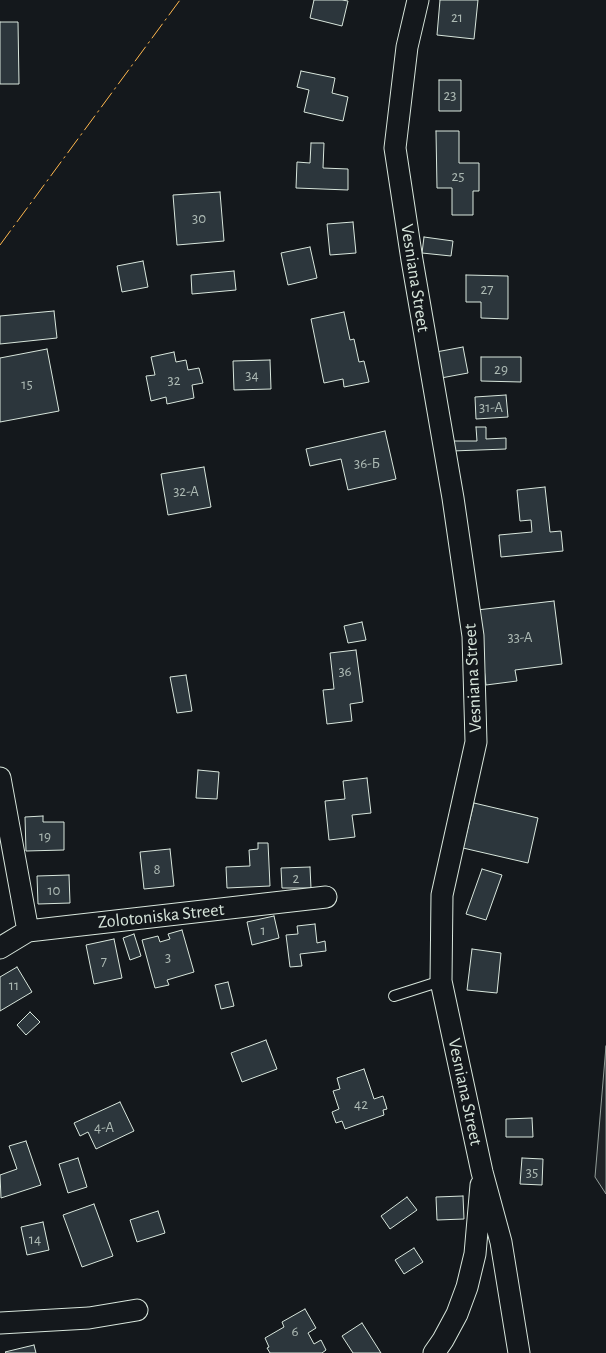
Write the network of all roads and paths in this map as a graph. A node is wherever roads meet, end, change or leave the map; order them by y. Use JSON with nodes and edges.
{"nodes":[{"id":1,"x":418,"y":0,"type":"edge"},
{"id":2,"x":0,"y":778,"type":"edge"},
{"id":3,"x":326,"y":897,"type":"dead end"},
{"id":4,"x":28,"y":931,"type":"junction"},
{"id":5,"x":0,"y":948,"type":"edge"},
{"id":6,"x":441,"y":981,"type":"junction"},
{"id":7,"x":394,"y":996,"type":"dead end"},
{"id":8,"x":482,"y":1172,"type":"junction"},
{"id":9,"x":137,"y":1310,"type":"dead end"},
{"id":10,"x":0,"y":1323,"type":"edge"},
{"id":11,"x":434,"y":1353,"type":"edge"},
{"id":12,"x":519,"y":1353,"type":"edge"}],
"edges":[{"from":1,"to":6,"type":"street","name":"Vesniana Street"},
{"from":2,"to":4,"type":"street"},
{"from":3,"to":4,"type":"street","name":"Zolotoniska Street"},
{"from":4,"to":5,"type":"street","name":"Zolotoniska Street"},
{"from":6,"to":7,"type":"lane"},
{"from":6,"to":8,"type":"street","name":"Vesniana Street"},
{"from":8,"to":11,"type":"street"},
{"from":8,"to":12,"type":"street","name":"Vesniana Street"},
{"from":9,"to":10,"type":"street"}]}
